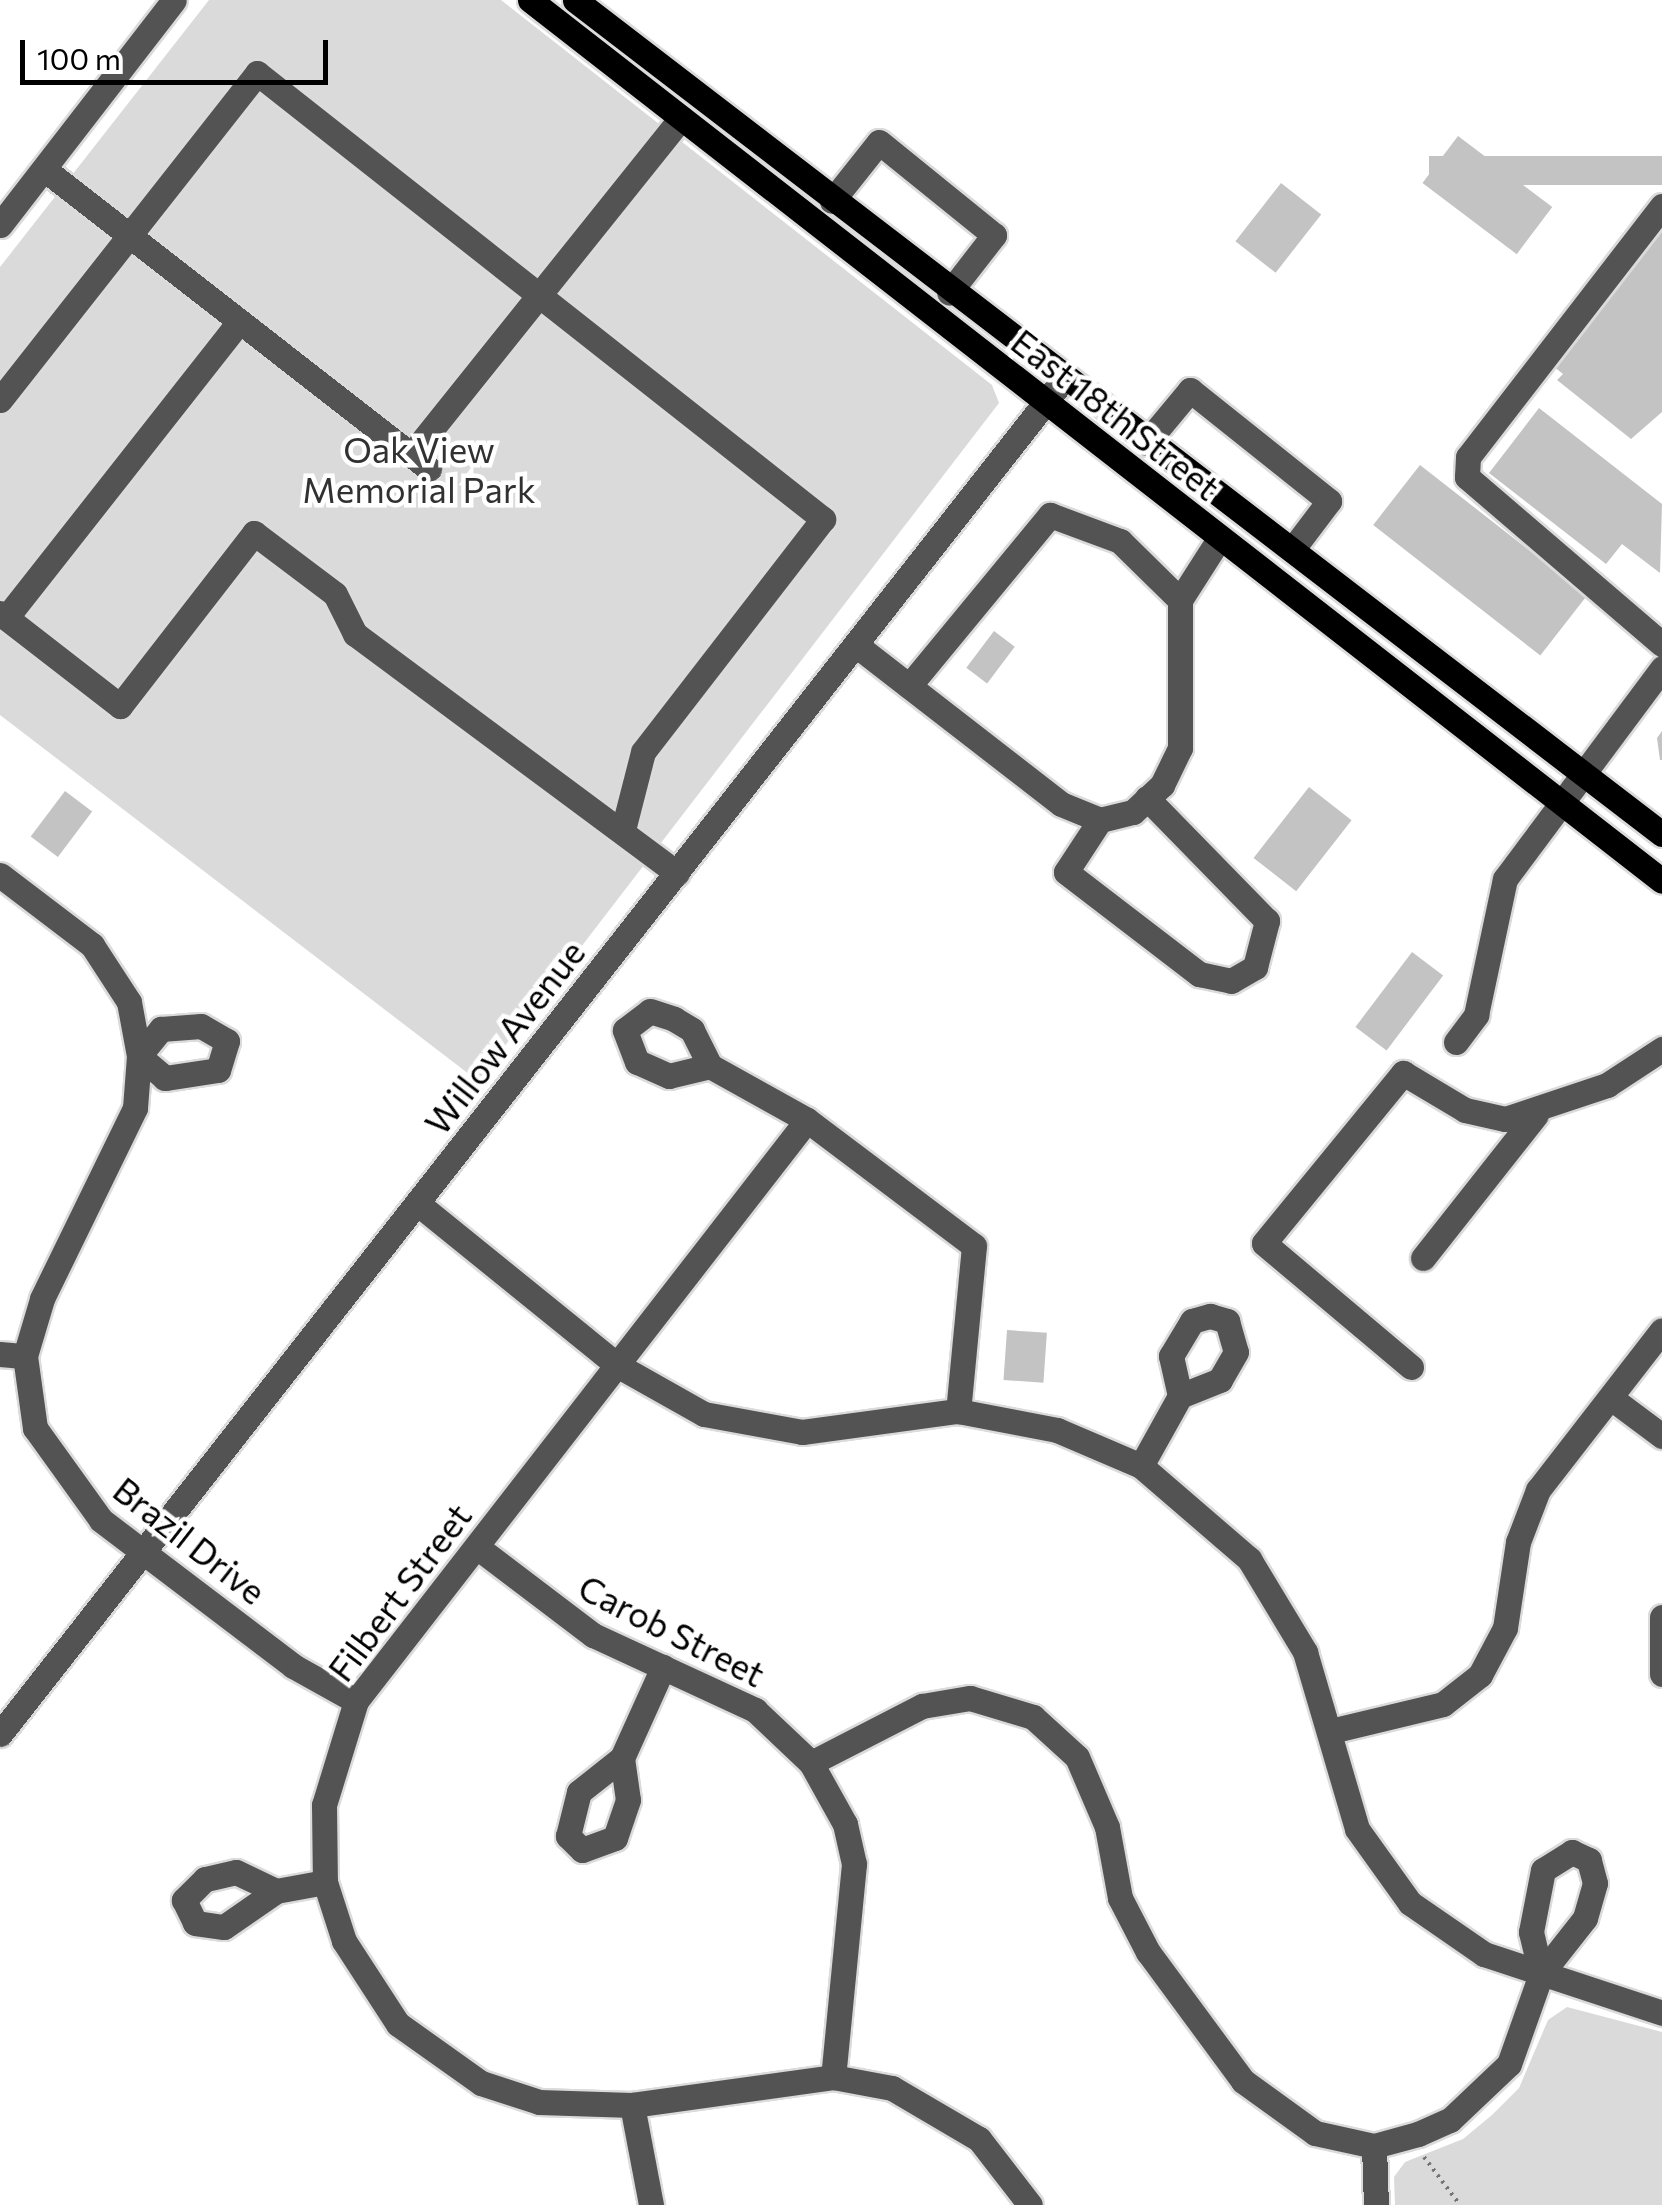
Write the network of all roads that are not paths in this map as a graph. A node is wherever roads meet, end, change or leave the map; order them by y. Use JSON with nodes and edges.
{"nodes":[{"id":1,"x":174,"y":0,"type":"edge"},
{"id":2,"x":530,"y":0,"type":"edge"},
{"id":3,"x":575,"y":0,"type":"edge"},
{"id":4,"x":681,"y":118,"type":"junction"},
{"id":5,"x":44,"y":169,"type":"junction"},
{"id":6,"x":832,"y":201,"type":"junction"},
{"id":7,"x":1662,"y":206,"type":"edge"},
{"id":8,"x":0,"y":226,"type":"edge"},
{"id":9,"x":128,"y":237,"type":"junction"},
{"id":10,"x":949,"y":293,"type":"junction"},
{"id":11,"x":540,"y":294,"type":"junction"},
{"id":12,"x":239,"y":322,"type":"junction"},
{"id":13,"x":1062,"y":381,"type":"junction"},
{"id":14,"x":0,"y":400,"type":"edge"},
{"id":15,"x":1045,"y":403,"type":"junction"},
{"id":16,"x":1146,"y":442,"type":"junction"},
{"id":17,"x":1219,"y":539,"type":"junction"},
{"id":18,"x":1292,"y":550,"type":"junction"},
{"id":19,"x":1180,"y":600,"type":"junction"},
{"id":20,"x":3,"y":616,"type":"edge"},
{"id":21,"x":1662,"y":644,"type":"edge"},
{"id":22,"x":856,"y":645,"type":"junction"},
{"id":23,"x":1662,"y":668,"type":"edge"},
{"id":24,"x":909,"y":686,"type":"junction"},
{"id":25,"x":1581,"y":770,"type":"junction"},
{"id":26,"x":1148,"y":798,"type":"junction"},
{"id":27,"x":1558,"y":800,"type":"junction"},
{"id":28,"x":1100,"y":820,"type":"junction"},
{"id":29,"x":623,"y":830,"type":"junction"},
{"id":30,"x":1662,"y":834,"type":"edge"},
{"id":31,"x":677,"y":873,"type":"junction"},
{"id":32,"x":0,"y":876,"type":"edge"},
{"id":33,"x":1662,"y":881,"type":"edge"},
{"id":34,"x":1456,"y":1042,"type":"dead end"},
{"id":35,"x":1662,"y":1049,"type":"edge"},
{"id":36,"x":710,"y":1066,"type":"dead end"},
{"id":37,"x":1536,"y":1115,"type":"junction"},
{"id":38,"x":807,"y":1120,"type":"junction"},
{"id":39,"x":417,"y":1203,"type":"junction"},
{"id":40,"x":1422,"y":1258,"type":"dead end"},
{"id":41,"x":1662,"y":1330,"type":"edge"},
{"id":42,"x":13,"y":1355,"type":"edge"},
{"id":43,"x":616,"y":1364,"type":"junction"},
{"id":44,"x":1410,"y":1366,"type":"dead end"},
{"id":45,"x":1180,"y":1396,"type":"dead end"},
{"id":46,"x":1612,"y":1398,"type":"junction"},
{"id":47,"x":958,"y":1410,"type":"junction"},
{"id":48,"x":1662,"y":1436,"type":"edge"},
{"id":49,"x":1141,"y":1466,"type":"junction"},
{"id":50,"x":478,"y":1547,"type":"junction"},
{"id":51,"x":144,"y":1552,"type":"junction"},
{"id":52,"x":1662,"y":1617,"type":"edge"},
{"id":53,"x":663,"y":1666,"type":"junction"},
{"id":54,"x":1662,"y":1674,"type":"edge"},
{"id":55,"x":356,"y":1701,"type":"junction"},
{"id":56,"x":1335,"y":1730,"type":"junction"},
{"id":57,"x":0,"y":1734,"type":"edge"},
{"id":58,"x":622,"y":1758,"type":"dead end"},
{"id":59,"x":811,"y":1763,"type":"junction"},
{"id":60,"x":325,"y":1882,"type":"junction"},
{"id":61,"x":276,"y":1891,"type":"dead end"},
{"id":62,"x":1541,"y":1974,"type":"junction"},
{"id":63,"x":1662,"y":2014,"type":"edge"},
{"id":64,"x":833,"y":2077,"type":"junction"},
{"id":65,"x":632,"y":2105,"type":"junction"},
{"id":66,"x":1374,"y":2146,"type":"junction"},
{"id":67,"x":652,"y":2205,"type":"edge"},
{"id":68,"x":1030,"y":2205,"type":"edge"},
{"id":69,"x":1376,"y":2205,"type":"edge"}],
"edges":[{"from":1,"to":5,"type":"street"},
{"from":2,"to":4,"type":"main road","name":"East 18th Street"},
{"from":3,"to":6,"type":"main road","name":"East 18th Street"},
{"from":4,"to":11,"type":"street"},
{"from":4,"to":15,"type":"main road","name":"East 18th Street"},
{"from":5,"to":8,"type":"street"},
{"from":5,"to":9,"type":"street"},
{"from":6,"to":10,"type":"main road","name":"East 18th Street"},
{"from":6,"to":10,"type":"street"},
{"from":7,"to":21,"type":"street"},
{"from":9,"to":11,"type":"street"},
{"from":9,"to":12,"type":"street"},
{"from":9,"to":14,"type":"street"},
{"from":10,"to":13,"type":"main road","name":"East 18th Street"},
{"from":11,"to":12,"type":"street"},
{"from":11,"to":29,"type":"street"},
{"from":12,"to":20,"type":"street"},
{"from":13,"to":15,"type":"street","name":"Willow Avenue"},
{"from":13,"to":16,"type":"main road","name":"East 18th Street"},
{"from":15,"to":17,"type":"main road","name":"East 18th Street"},
{"from":15,"to":22,"type":"street","name":"Willow Avenue"},
{"from":16,"to":18,"type":"main road","name":"East 18th Street"},
{"from":16,"to":18,"type":"street"},
{"from":17,"to":19,"type":"street"},
{"from":17,"to":27,"type":"main road","name":"East 18th Street"},
{"from":18,"to":25,"type":"main road","name":"East 18th Street"},
{"from":19,"to":24,"type":"street"},
{"from":19,"to":26,"type":"street"},
{"from":20,"to":29,"type":"street"},
{"from":22,"to":24,"type":"street"},
{"from":22,"to":31,"type":"street","name":"Willow Avenue"},
{"from":23,"to":25,"type":"street"},
{"from":24,"to":28,"type":"street"},
{"from":25,"to":27,"type":"street"},
{"from":25,"to":30,"type":"main road","name":"East 18th Street"},
{"from":26,"to":28,"type":"street"},
{"from":26,"to":28,"type":"street"},
{"from":27,"to":33,"type":"main road","name":"East 18th Street"},
{"from":27,"to":34,"type":"street"},
{"from":29,"to":31,"type":"street"},
{"from":31,"to":39,"type":"street","name":"Willow Avenue"},
{"from":32,"to":42,"type":"street","name":"Brazil Drive"},
{"from":35,"to":37,"type":"street"},
{"from":36,"to":38,"type":"street"},
{"from":37,"to":40,"type":"street"},
{"from":37,"to":44,"type":"street"},
{"from":38,"to":43,"type":"street","name":"Filbert Street"},
{"from":38,"to":47,"type":"street"},
{"from":39,"to":43,"type":"street"},
{"from":39,"to":51,"type":"street","name":"Willow Avenue"},
{"from":41,"to":46,"type":"street"},
{"from":42,"to":51,"type":"street","name":"Brazil Drive"},
{"from":43,"to":47,"type":"street"},
{"from":43,"to":50,"type":"street","name":"Filbert Street"},
{"from":45,"to":49,"type":"street"},
{"from":46,"to":48,"type":"street"},
{"from":46,"to":56,"type":"street"},
{"from":47,"to":49,"type":"street"},
{"from":49,"to":56,"type":"street"},
{"from":50,"to":53,"type":"street","name":"Carob Street"},
{"from":50,"to":55,"type":"street","name":"Filbert Street"},
{"from":51,"to":55,"type":"street","name":"Brazil Drive"},
{"from":51,"to":57,"type":"street","name":"Willow Avenue"},
{"from":52,"to":54,"type":"street"},
{"from":53,"to":58,"type":"street"},
{"from":53,"to":59,"type":"street","name":"Carob Street"},
{"from":55,"to":60,"type":"street","name":"Filbert Street"},
{"from":56,"to":62,"type":"street"},
{"from":59,"to":64,"type":"street","name":"Carob Street"},
{"from":59,"to":66,"type":"street"},
{"from":60,"to":61,"type":"street"},
{"from":60,"to":65,"type":"street","name":"Filbert Street"},
{"from":62,"to":63,"type":"street"},
{"from":62,"to":66,"type":"street"},
{"from":64,"to":65,"type":"street","name":"Filbert Street"},
{"from":64,"to":68,"type":"street","name":"Filbert Street"},
{"from":65,"to":67,"type":"street"},
{"from":66,"to":69,"type":"street"}]}
